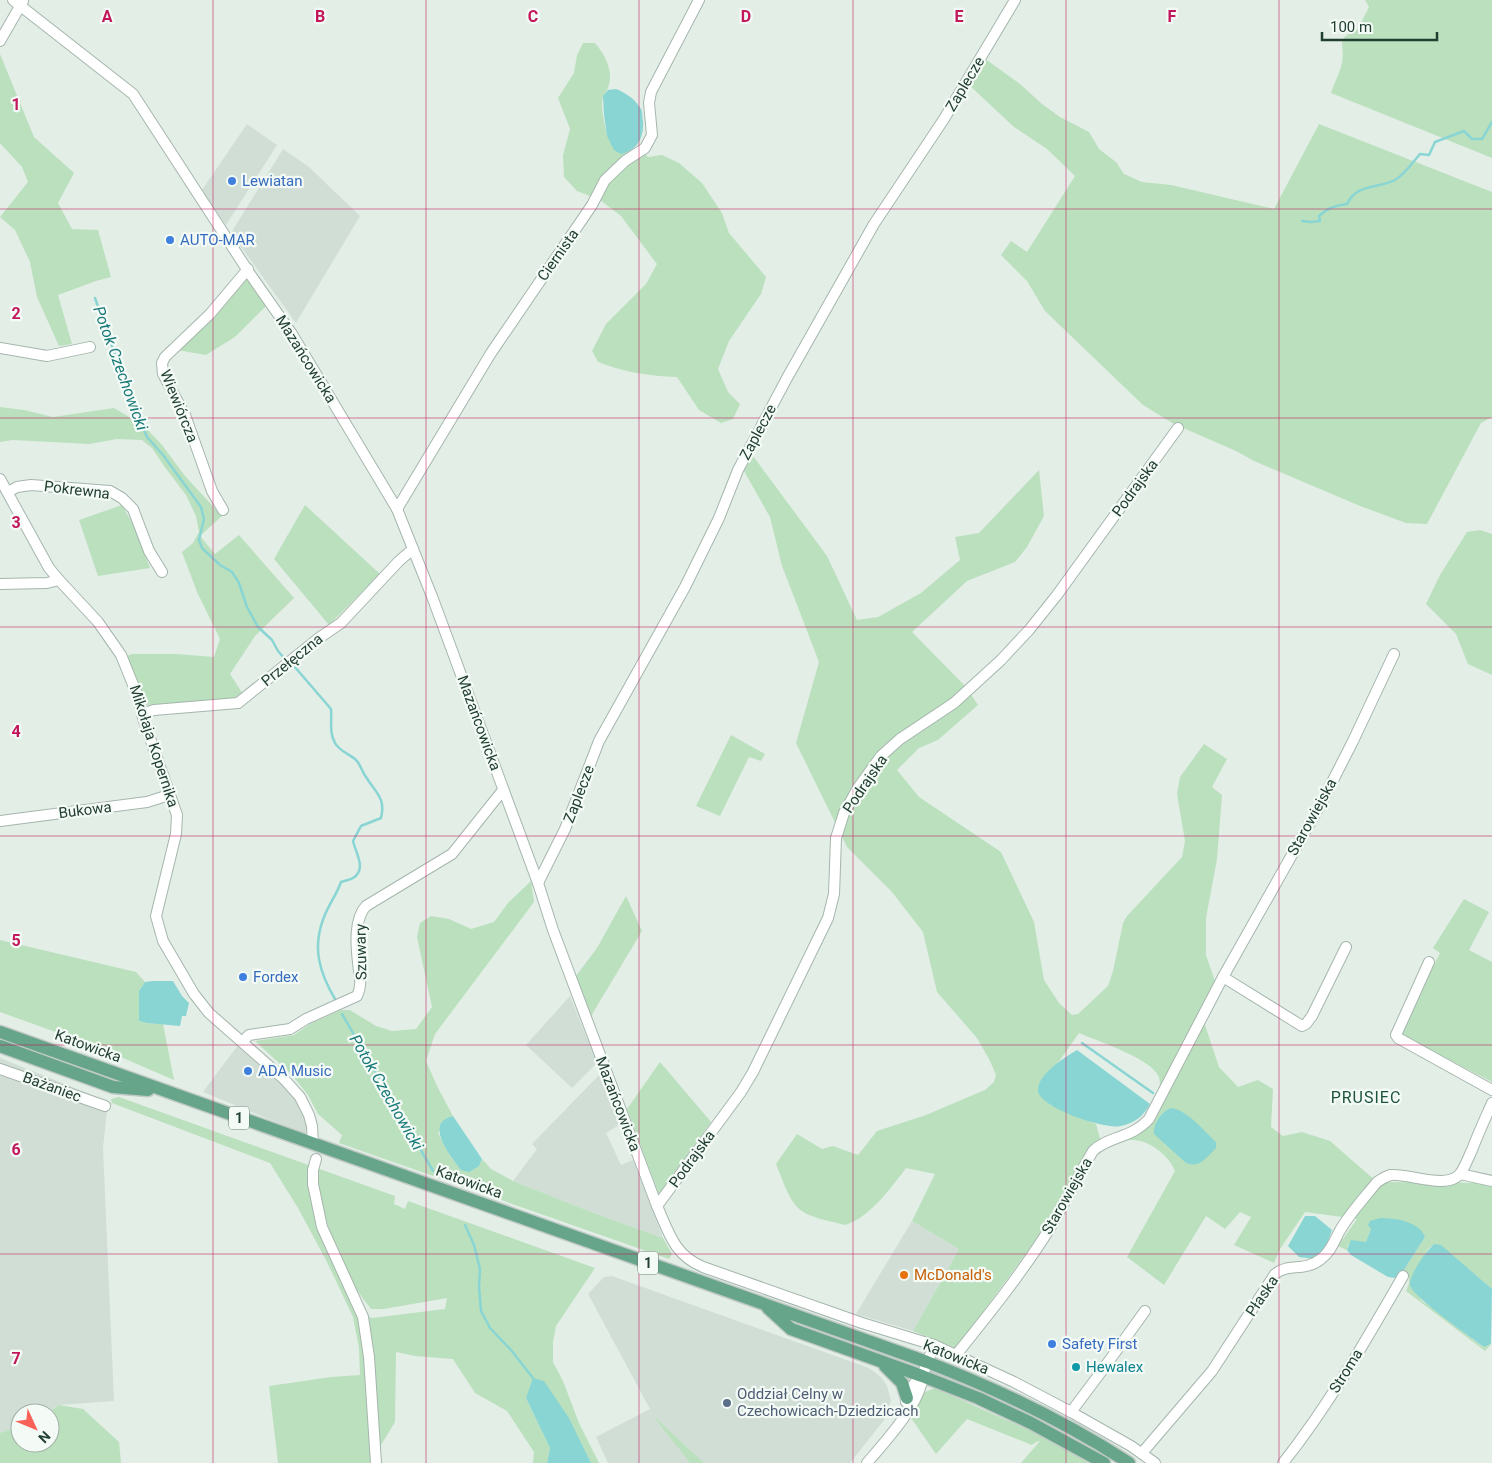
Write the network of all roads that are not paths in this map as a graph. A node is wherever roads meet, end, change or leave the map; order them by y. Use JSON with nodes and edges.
{"nodes":[{"id":1,"x":699,"y":0,"type":"edge"},
{"id":2,"x":1015,"y":0,"type":"edge"},
{"id":3,"x":19,"y":2,"type":"edge"},
{"id":4,"x":0,"y":41,"type":"edge"},
{"id":5,"x":248,"y":269,"type":"junction"},
{"id":6,"x":90,"y":347,"type":"dead end"},
{"id":7,"x":0,"y":348,"type":"edge"},
{"id":8,"x":1178,"y":428,"type":"dead end"},
{"id":9,"x":0,"y":479,"type":"edge"},
{"id":10,"x":8,"y":492,"type":"junction"},
{"id":11,"x":222,"y":510,"type":"dead end"},
{"id":12,"x":397,"y":510,"type":"junction"},
{"id":13,"x":413,"y":549,"type":"junction"},
{"id":14,"x":162,"y":572,"type":"dead end"},
{"id":15,"x":59,"y":580,"type":"junction"},
{"id":16,"x":0,"y":584,"type":"edge"},
{"id":17,"x":1394,"y":654,"type":"dead end"},
{"id":18,"x":142,"y":714,"type":"junction"},
{"id":19,"x":504,"y":790,"type":"junction"},
{"id":20,"x":169,"y":795,"type":"junction"},
{"id":21,"x":0,"y":821,"type":"edge"},
{"id":22,"x":538,"y":883,"type":"junction"},
{"id":23,"x":1346,"y":947,"type":"dead end"},
{"id":24,"x":1429,"y":962,"type":"dead end"},
{"id":25,"x":1223,"y":977,"type":"junction"},
{"id":26,"x":0,"y":1032,"type":"edge"},
{"id":27,"x":243,"y":1041,"type":"junction"},
{"id":28,"x":0,"y":1046,"type":"edge"},
{"id":29,"x":0,"y":1069,"type":"edge"},
{"id":30,"x":1492,"y":1090,"type":"edge"},
{"id":31,"x":166,"y":1091,"type":"junction"},
{"id":32,"x":1492,"y":1103,"type":"edge"},
{"id":33,"x":104,"y":1106,"type":"dead end"},
{"id":34,"x":313,"y":1144,"type":"junction"},
{"id":35,"x":316,"y":1159,"type":"dead end"},
{"id":36,"x":1460,"y":1174,"type":"junction"},
{"id":37,"x":1492,"y":1181,"type":"edge"},
{"id":38,"x":657,"y":1206,"type":"junction"},
{"id":39,"x":1403,"y":1276,"type":"dead end"},
{"id":40,"x":762,"y":1303,"type":"junction"},
{"id":41,"x":1145,"y":1311,"type":"dead end"},
{"id":42,"x":934,"y":1345,"type":"junction"},
{"id":43,"x":956,"y":1355,"type":"junction"},
{"id":44,"x":880,"y":1361,"type":"junction"},
{"id":45,"x":927,"y":1362,"type":"junction"},
{"id":46,"x":922,"y":1376,"type":"junction"},
{"id":47,"x":907,"y":1398,"type":"junction"},
{"id":48,"x":1070,"y":1412,"type":"junction"},
{"id":49,"x":899,"y":1422,"type":"junction"},
{"id":50,"x":1142,"y":1453,"type":"junction"},
{"id":51,"x":376,"y":1463,"type":"edge"},
{"id":52,"x":867,"y":1463,"type":"edge"},
{"id":53,"x":1104,"y":1463,"type":"edge"},
{"id":54,"x":1129,"y":1463,"type":"edge"},
{"id":55,"x":1155,"y":1463,"type":"edge"},
{"id":56,"x":1283,"y":1463,"type":"edge"}],
"edges":[{"from":1,"to":12,"type":"street","name":"Ciernista"},
{"from":2,"to":22,"type":"street","name":"Zaplecze"},
{"from":3,"to":4,"type":"street"},
{"from":3,"to":5,"type":"street","name":"Mazańcowicka"},
{"from":5,"to":11,"type":"street","name":"Wiewiórcza"},
{"from":5,"to":12,"type":"street","name":"Mazańcowicka"},
{"from":6,"to":7,"type":"street"},
{"from":8,"to":38,"type":"street","name":"Podrajska"},
{"from":9,"to":10,"type":"street","name":"Mikołaja Kopernika"},
{"from":10,"to":14,"type":"street","name":"Pokrewna"},
{"from":10,"to":15,"type":"street","name":"Mikołaja Kopernika"},
{"from":12,"to":13,"type":"street","name":"Mazańcowicka"},
{"from":13,"to":18,"type":"street","name":"Przełęczna"},
{"from":13,"to":19,"type":"street","name":"Mazańcowicka"},
{"from":15,"to":16,"type":"street"},
{"from":15,"to":18,"type":"street","name":"Mikołaja Kopernika"},
{"from":17,"to":25,"type":"street","name":"Starowiejska"},
{"from":18,"to":20,"type":"street","name":"Mikołaja Kopernika"},
{"from":19,"to":22,"type":"street","name":"Mazańcowicka"},
{"from":19,"to":27,"type":"street","name":"Szuwary"},
{"from":20,"to":21,"type":"street","name":"Bukowa"},
{"from":20,"to":27,"type":"street","name":"Mikołaja Kopernika"},
{"from":22,"to":38,"type":"street","name":"Mazańcowicka"},
{"from":23,"to":25,"type":"street"},
{"from":24,"to":30,"type":"street"},
{"from":25,"to":43,"type":"street","name":"Starowiejska"},
{"from":26,"to":31,"type":"main road","name":"Katowicka","number":"1"},
{"from":27,"to":34,"type":"street","name":"Mikołaja Kopernika"},
{"from":28,"to":31,"type":"main road","name":"Katowicka","number":"1"},
{"from":29,"to":33,"type":"street","name":"Bażaniec"},
{"from":31,"to":34,"type":"main road","name":"Katowicka","number":"1"},
{"from":32,"to":36,"type":"street"},
{"from":34,"to":40,"type":"main road","name":"Katowicka","number":"1"},
{"from":35,"to":51,"type":"street"},
{"from":36,"to":37,"type":"street","name":"Płaska"},
{"from":36,"to":50,"type":"street","name":"Płaska"},
{"from":38,"to":42,"type":"street","name":"Mazańcowicka"},
{"from":39,"to":56,"type":"street","name":"Stroma"},
{"from":40,"to":44,"type":"main road","name":"Katowicka","number":"1"},
{"from":40,"to":45,"type":"main road","name":"Katowicka","number":"1"},
{"from":41,"to":48,"type":"street"},
{"from":42,"to":43,"type":"street"},
{"from":42,"to":45,"type":"street"},
{"from":43,"to":48,"type":"street"},
{"from":44,"to":46,"type":"main road","name":"Katowicka","number":"1"},
{"from":44,"to":47,"type":"main road"},
{"from":45,"to":46,"type":"street"},
{"from":45,"to":54,"type":"main road","name":"Katowicka","number":"1"},
{"from":46,"to":47,"type":"street"},
{"from":46,"to":49,"type":"street"},
{"from":46,"to":53,"type":"main road","name":"Katowicka","number":"1"},
{"from":47,"to":49,"type":"street"},
{"from":48,"to":50,"type":"street"},
{"from":49,"to":52,"type":"street"},
{"from":50,"to":55,"type":"street"}]}
